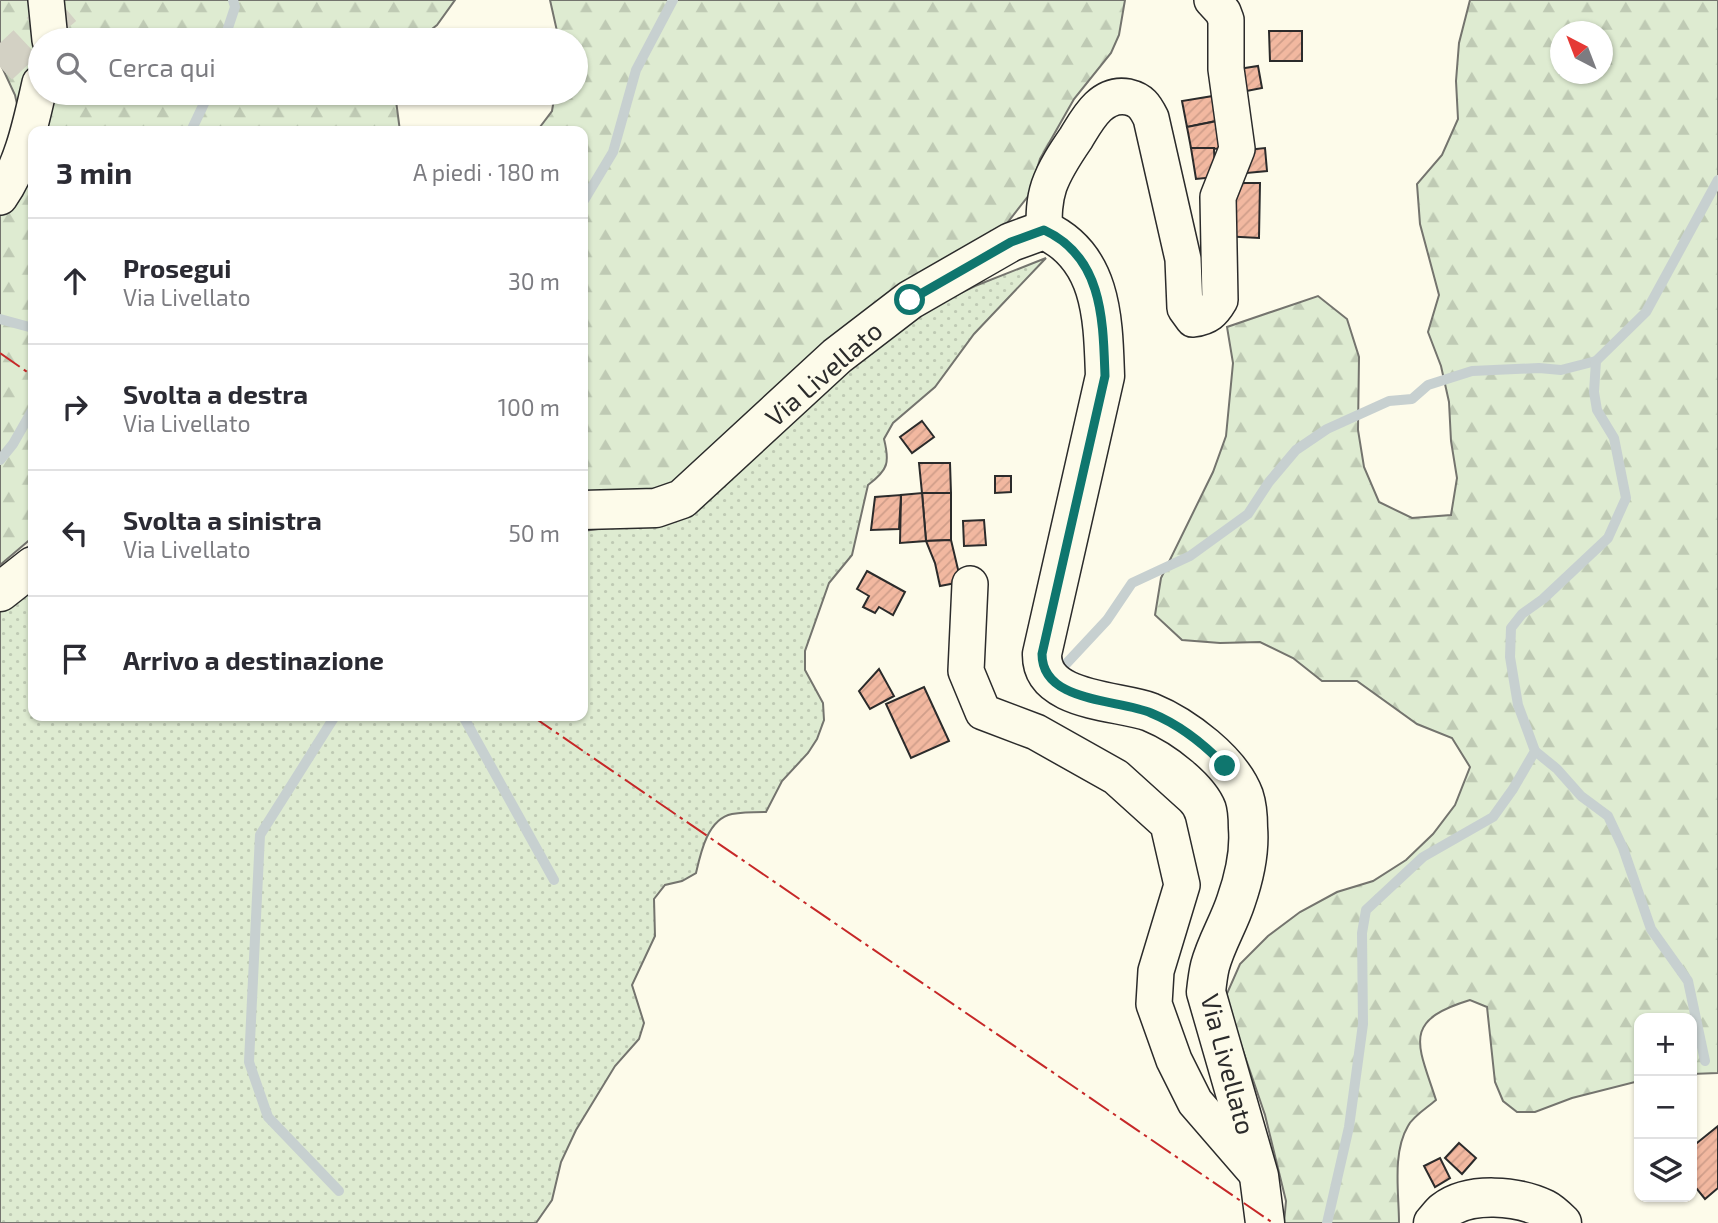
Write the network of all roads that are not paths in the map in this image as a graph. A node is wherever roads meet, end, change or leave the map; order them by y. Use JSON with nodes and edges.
{"nodes":[{"id":1,"x":46,"y":0,"type":"edge"},
{"id":2,"x":1212,"y":0,"type":"edge"},
{"id":3,"x":49,"y":28,"type":"edge"},
{"id":4,"x":34,"y":105,"type":"edge"},
{"id":5,"x":29,"y":126,"type":"edge"},
{"id":6,"x":28,"y":131,"type":"edge"},
{"id":7,"x":0,"y":197,"type":"edge"},
{"id":8,"x":1044,"y":230,"type":"junction"},
{"id":9,"x":588,"y":510,"type":"edge"},
{"id":10,"x":28,"y":570,"type":"edge"},
{"id":11,"x":970,"y":584,"type":"dead end"},
{"id":12,"x":0,"y":592,"type":"edge"},
{"id":13,"x":1258,"y":1176,"type":"junction"},
{"id":14,"x":1265,"y":1223,"type":"edge"},
{"id":15,"x":1433,"y":1223,"type":"edge"},
{"id":16,"x":1562,"y":1223,"type":"edge"}],
"edges":[{"from":1,"to":3,"type":"street"},
{"from":2,"to":8,"type":"street"},
{"from":4,"to":5,"type":"street"},
{"from":6,"to":7,"type":"street"},
{"from":8,"to":9,"type":"main road","name":"Via Livellato"},
{"from":8,"to":13,"type":"main road","name":"Via Livellato"},
{"from":10,"to":12,"type":"main road"},
{"from":11,"to":13,"type":"street"},
{"from":13,"to":14,"type":"main road","name":"Via Livellato"},
{"from":15,"to":16,"type":"main road"}]}
